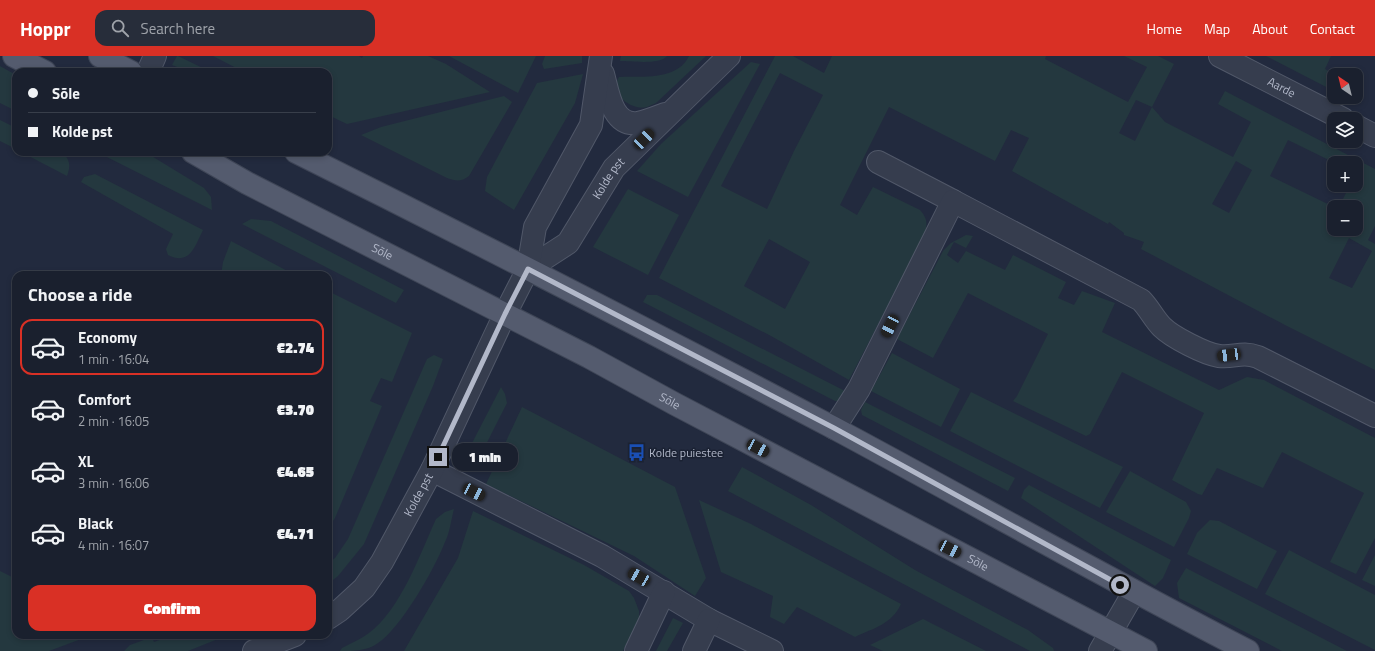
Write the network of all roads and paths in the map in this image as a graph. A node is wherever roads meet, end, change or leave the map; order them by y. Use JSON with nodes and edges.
{"nodes":[{"id":1,"x":14,"y":56,"type":"edge"},
{"id":2,"x":100,"y":56,"type":"edge"},
{"id":3,"x":155,"y":56,"type":"edge"},
{"id":4,"x":729,"y":56,"type":"edge"},
{"id":5,"x":1220,"y":56,"type":"edge"},
{"id":6,"x":601,"y":62,"type":"edge"},
{"id":7,"x":37,"y":68,"type":"edge"},
{"id":8,"x":123,"y":68,"type":"edge"},
{"id":9,"x":150,"y":68,"type":"edge"},
{"id":10,"x":1329,"y":112,"type":"edge"},
{"id":11,"x":671,"y":113,"type":"junction"},
{"id":12,"x":1363,"y":130,"type":"edge"},
{"id":13,"x":1375,"y":136,"type":"edge"},
{"id":14,"x":199,"y":156,"type":"edge"},
{"id":15,"x":304,"y":156,"type":"edge"},
{"id":16,"x":878,"y":162,"type":"dead end"},
{"id":17,"x":954,"y":201,"type":"junction"},
{"id":18,"x":528,"y":269,"type":"junction"},
{"id":19,"x":505,"y":314,"type":"junction"},
{"id":20,"x":1375,"y":416,"type":"edge"},
{"id":21,"x":834,"y":428,"type":"junction"},
{"id":22,"x":432,"y":470,"type":"junction"},
{"id":23,"x":664,"y":592,"type":"junction"},
{"id":24,"x":1134,"y":592,"type":"junction"},
{"id":25,"x":332,"y":615,"type":"edge"},
{"id":26,"x":709,"y":620,"type":"junction"},
{"id":27,"x":1111,"y":633,"type":"junction"},
{"id":28,"x":280,"y":639,"type":"edge"},
{"id":29,"x":262,"y":644,"type":"edge"},
{"id":30,"x":636,"y":651,"type":"edge"},
{"id":31,"x":694,"y":651,"type":"edge"},
{"id":32,"x":772,"y":651,"type":"edge"},
{"id":33,"x":1100,"y":651,"type":"edge"},
{"id":34,"x":1146,"y":651,"type":"edge"},
{"id":35,"x":1248,"y":651,"type":"edge"}],
"edges":[{"from":1,"to":7,"type":"main road"},
{"from":2,"to":8,"type":"main road"},
{"from":3,"to":9,"type":"street"},
{"from":4,"to":11,"type":"street","name":"Kolde pst"},
{"from":5,"to":10,"type":"street","name":"Aarde"},
{"from":6,"to":11,"type":"street"},
{"from":6,"to":18,"type":"street","name":"Kolde pst"},
{"from":11,"to":18,"type":"street","name":"Kolde pst"},
{"from":12,"to":13,"type":"street"},
{"from":14,"to":19,"type":"main road","name":"Sõle"},
{"from":15,"to":18,"type":"main road"},
{"from":16,"to":17,"type":"street"},
{"from":17,"to":20,"type":"street"},
{"from":17,"to":21,"type":"street"},
{"from":18,"to":19,"type":"street","name":"Kolde pst"},
{"from":18,"to":21,"type":"main road"},
{"from":19,"to":22,"type":"street","name":"Kolde pst"},
{"from":19,"to":27,"type":"main road","name":"Sõle"},
{"from":21,"to":24,"type":"main road"},
{"from":22,"to":23,"type":"street"},
{"from":22,"to":25,"type":"street","name":"Kolde pst"},
{"from":23,"to":26,"type":"street"},
{"from":23,"to":30,"type":"street"},
{"from":24,"to":27,"type":"street"},
{"from":24,"to":35,"type":"main road"},
{"from":26,"to":31,"type":"street"},
{"from":26,"to":32,"type":"street"},
{"from":27,"to":33,"type":"street"},
{"from":27,"to":34,"type":"main road","name":"Sõle"},
{"from":28,"to":29,"type":"street"}]}
